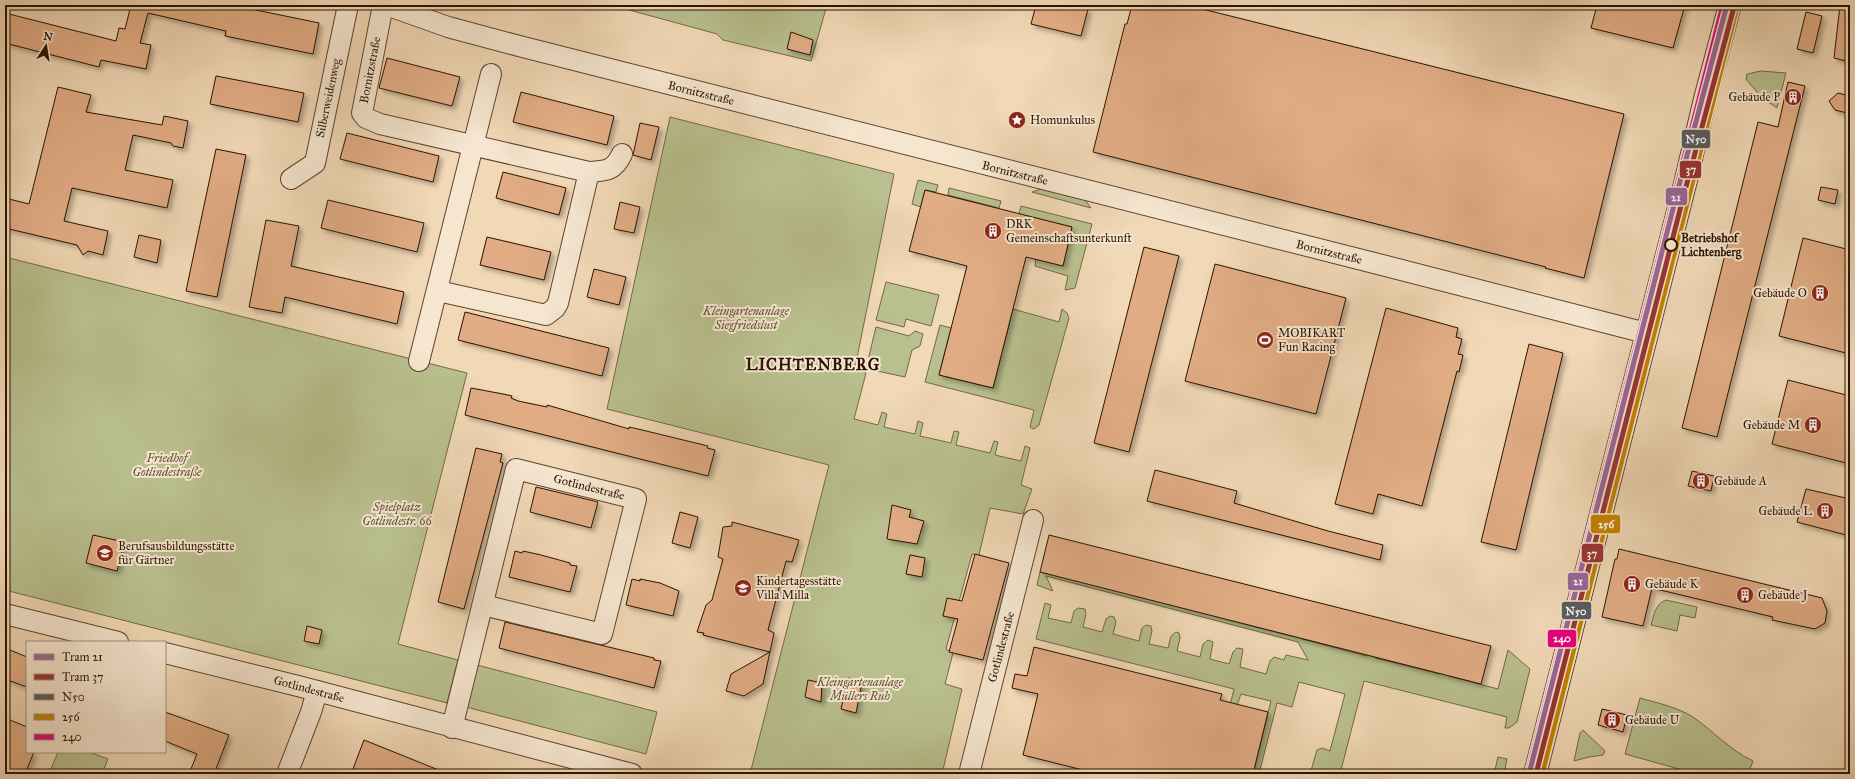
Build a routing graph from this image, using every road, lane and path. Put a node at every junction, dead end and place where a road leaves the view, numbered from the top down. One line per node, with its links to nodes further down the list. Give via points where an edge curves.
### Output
1 (348, 5): 9 (street, Silberweidenweg, via 315,163)
2 (383, 5): 6 (street, Bornitzstraße, via 362,113 373,122)
3 (386, 5): 11 (street, Bornitzstraße, via 436,24 508,43)
4 (1730, 5): 11 (street)
5 (491, 74): 6 (street)
6 (474, 146): 8 (street, Bornitzstraße); 10 (street)
7 (622, 154): 8 (street, Bornitzstraße, via 618,163 610,169)
8 (589, 172): 10 (street, via 555,308 546,315)
9 (291, 179)
10 (438, 290): 12 (street)
11 (1646, 333): 23 (street)
12 (419, 361)
13 (1033, 520): 22 (street, Gotlindestraße)
14 (483, 605): 14 (street, Gotlindestraße, via 602,634 636,499 516,469); 19 (street, Gotlindestraße)
15 (5, 614): 16 (street)
16 (114, 641)
17 (166, 654): 18 (street, Gotlindestraße)
18 (317, 691): 19 (street, Gotlindestraße); 20 (street)
19 (452, 728): 21 (street, Gotlindestraße)
20 (286, 774)
21 (632, 774)
22 (968, 774)
23 (1535, 774)

